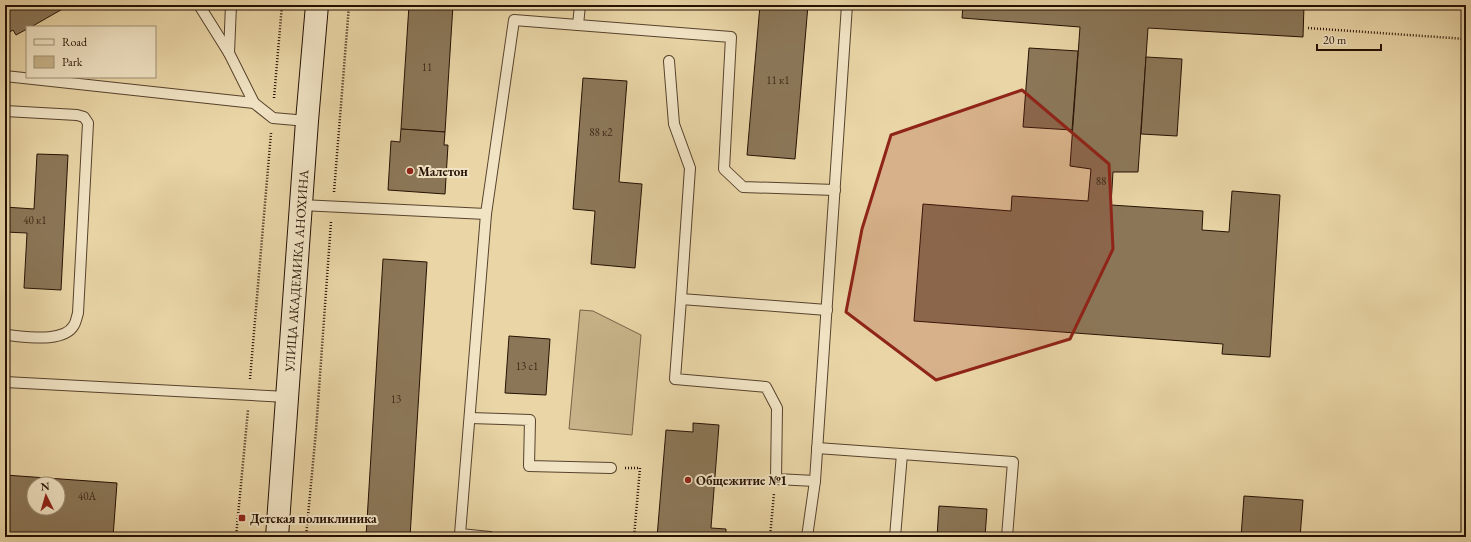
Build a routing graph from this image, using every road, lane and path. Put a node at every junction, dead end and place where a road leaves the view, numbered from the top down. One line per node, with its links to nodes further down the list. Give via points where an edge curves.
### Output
1 (200, 5): 11 (lane)
2 (231, 5): 11 (lane)
3 (282, 5): 16 (path)
4 (317, 5): 17 (street, УЛИЦА АКАДЕМИКА АНОХИНА)
5 (349, 5): 20 (path)
6 (580, 5): 8 (lane)
7 (847, 5): 18 (lane)
8 (578, 25): 18 (lane, via 731,37 724,169 743,186); 21 (lane, via 514,20)
9 (1308, 28): 10 (path)
10 (1466, 39)
11 (229, 53): 14 (lane)
12 (669, 61): 22 (lane, via 674,124 690,168)
13 (5, 76): 14 (lane)
14 (254, 103): 16 (lane)
15 (5, 112): 24 (lane, via 77,115 84,117 88,123 78,313 74,326 64,335 51,337)
16 (273, 118): 17 (lane); 26 (path)
17 (307, 121): 19 (street, УЛИЦА АКАДЕМИКА АНОХИНА)
18 (835, 190): 23 (lane)
19 (301, 205): 20 (lane); 27 (street, УЛИЦА АКАДЕМИКА АНОХИНА)
20 (332, 207): 21 (lane); 36 (path)
21 (486, 214): 28 (lane)
22 (681, 298): 23 (lane); 32 (lane, via 675,379 766,386 777,408)
23 (827, 310): 29 (lane)
24 (5, 335)
25 (5, 382): 26 (lane)
26 (249, 395): 27 (lane); 34 (path)
27 (287, 397): 35 (street, УЛИЦА АКАДЕМИКА АНОХИНА)
28 (470, 418): 31 (lane, via 530,420 529,466); 37 (lane, via 460,534)
29 (817, 448): 30 (lane); 33 (lane)
30 (902, 454): 41 (lane); 42 (lane, via 1013,462)
31 (611, 468): 38 (path, via 640,468)
32 (776, 479): 33 (lane); 39 (path)
33 (815, 481): 40 (lane)
34 (236, 537)
35 (277, 537)
36 (306, 537)
37 (490, 537)
38 (634, 537)
39 (770, 537)
40 (807, 537)
41 (895, 537)
42 (1008, 537)

